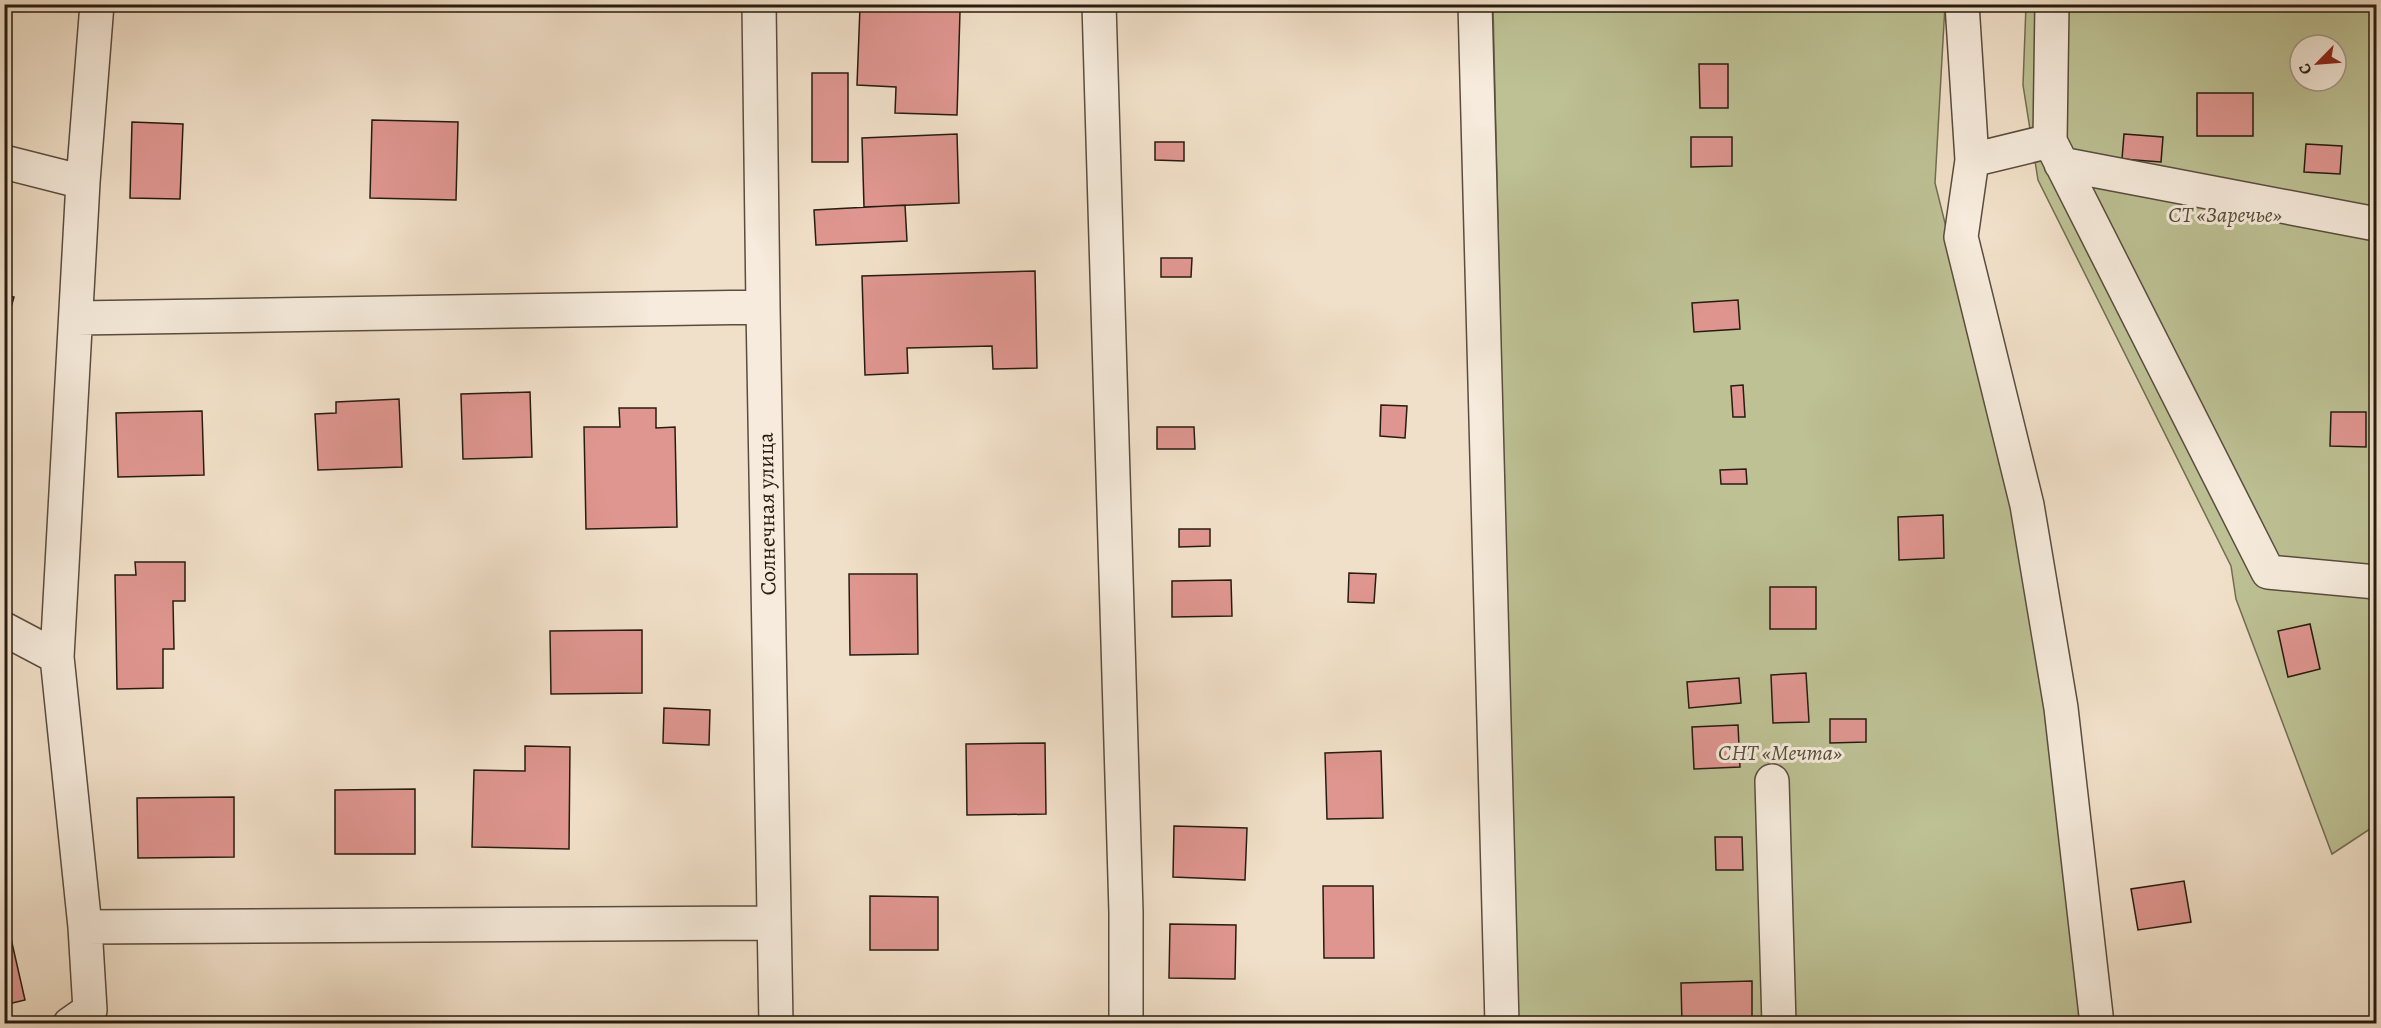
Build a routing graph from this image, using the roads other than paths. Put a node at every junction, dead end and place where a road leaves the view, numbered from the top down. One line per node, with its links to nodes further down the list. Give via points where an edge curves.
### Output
1 (97, 4): 10 (street)
2 (759, 4): 12 (street, Солнечная улица)
3 (1099, 4): 22 (street)
4 (1475, 4): 23 (street)
5 (1962, 4): 8 (street)
6 (2052, 4): 7 (street)
7 (2056, 152): 8 (street); 11 (street); 14 (street, via 2268,572)
8 (1972, 160): 25 (street, via 1961,237 2029,516 2061,708)
9 (4, 162): 10 (street)
10 (83, 182): 13 (street)
11 (2376, 225)
12 (763, 307): 13 (street); 18 (street, Солнечная улица)
13 (77, 318): 16 (street)
14 (2376, 582)
15 (4, 629): 16 (street)
16 (57, 657): 19 (street)
17 (1772, 781): 24 (street)
18 (773, 924): 19 (street); 21 (street, Солнечная улица)
19 (85, 927): 20 (street)
20 (80, 1017)
21 (776, 1023)
22 (1126, 1023)
23 (1502, 1023)
24 (1779, 1023)
25 (2097, 1023)

